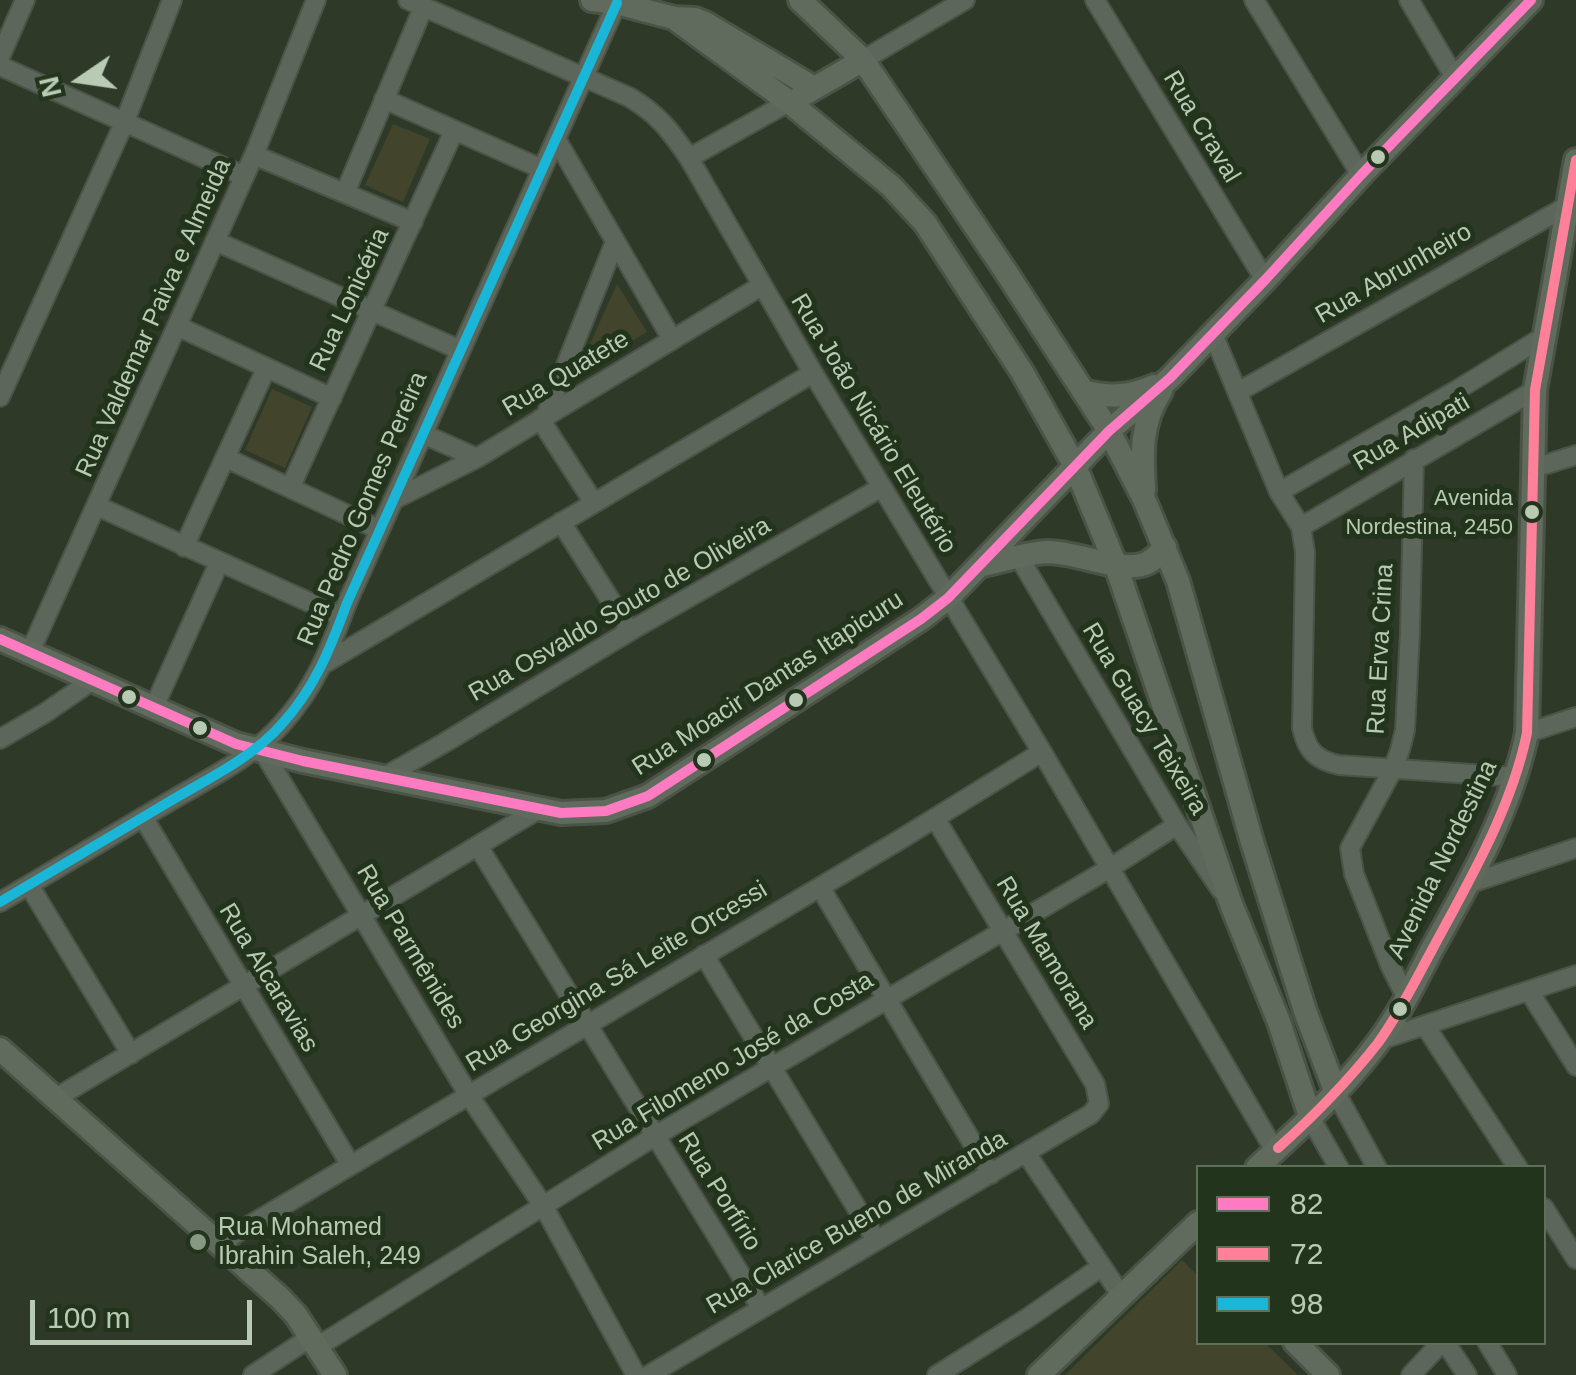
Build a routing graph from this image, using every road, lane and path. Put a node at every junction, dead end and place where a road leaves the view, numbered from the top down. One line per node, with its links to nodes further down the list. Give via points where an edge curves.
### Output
1 (25, 0): 14 (street)
2 (172, 0): 22 (street)
3 (316, 0): 25 (street, Rua Valdemar Paiva e Almeida)
4 (592, 0): 11 (street)
5 (800, 0): 15 (street)
6 (965, 0): 15 (street)
7 (1095, 0): 36 (street, Rua Craval)
8 (1254, 0): 29 (street)
9 (1409, 0): 18 (street)
10 (1530, 0): 18 (street, Rua Moacir Dantas Itapicuru)
11 (617, 3): 13 (street); 17 (street, Rua Pedro Gomes Pereira)
12 (416, 4): 17 (street, Rua João Nicário Eleutério); 20 (street)
13 (674, 18): 19 (street, via 716,28); 21 (street)
14 (0, 57)
15 (864, 60): 19 (street); 48 (street)
16 (0, 66): 22 (street)
17 (583, 77): 24 (street, Rua Pedro Gomes Pereira); 26 (street, Rua João Nicário Eleutério, via 649,109)
18 (1455, 78): 29 (street, Rua Moacir Dantas Itapicuru)
19 (814, 88): 21 (street)
20 (384, 99): 23 (street); 31 (street)
21 (789, 102): 26 (street); 59 (street, via 925,222)
22 (126, 121): 30 (street); 50 (street)
23 (454, 131): 28 (street); 33 (street, Rua Lonicéria)
24 (556, 139): 28 (street, Rua Pedro Gomes Pereira); 35 (street)
25 (254, 154): 30 (street, Rua Valdemar Paiva e Almeida); 31 (street)
26 (689, 158): 37 (street, Rua João Nicário Eleutério)
27 (1576, 160): 32 (street, Avenida Nordestina)
28 (542, 169): 43 (street, Rua Pedro Gomes Pereira)
29 (1361, 175): 36 (street, Rua Moacir Dantas Itapicuru)
30 (244, 176): 34 (street, Rua Valdemar Paiva e Almeida)
31 (344, 194): 33 (street)
32 (1572, 202): 41 (street, Avenida Nordestina); 49 (street, Rua Abrunheiro)
33 (413, 222): 38 (street, Rua Lonicéria)
34 (215, 240): 38 (street); 39 (street, Rua Valdemar Paiva e Almeida)
35 (615, 242): 42 (street); 52 (street)
36 (1265, 280): 40 (street, Rua Moacir Dantas Itapicuru)
37 (762, 286): 42 (street, Rua Quatete); 45 (street, Rua João Nicário Eleutério)
38 (372, 311): 43 (street); 51 (street, Rua Lonicéria)
39 (177, 326): 44 (street); 67 (street, Rua Valdemar Paiva e Almeida)
40 (1213, 334): 46 (street, Rua Moacir Dantas Itapicuru); 49 (street)
41 (1543, 337): 47 (street, Avenida Nordestina); 63 (street)
42 (672, 339): 52 (street, Rua Quatete)
43 (460, 350): 54 (street, Rua Pedro Gomes Pereira)
44 (266, 369): 51 (street); 56 (street)
45 (812, 374): 61 (street, Rua João Nicário Eleutério); 66 (street)
46 (1170, 378): 48 (street, via 1129,395); 53 (street, Rua Moacir Dantas Itapicuru); 64 (street, via 1145,424)
47 (1535, 390): 58 (street, Rua Adipati); 60 (street, Avenida Nordestina)
48 (1083, 391): 53 (street)
49 (1238, 392): 63 (street)
50 (0, 397)
51 (332, 398): 62 (street, Rua Lonicéria)
52 (543, 417): 57 (street, Rua Quatete); 66 (street)
53 (1109, 432): 59 (street, Rua Moacir Dantas Itapicuru); 64 (street)
54 (423, 434): 57 (street); 65 (street, Rua Pedro Gomes Pereira)
55 (1576, 455): 60 (street)
56 (226, 458): 62 (street); 71 (street)
57 (476, 458): 65 (street, Rua Quatete)
58 (1414, 460): 69 (street, Rua Adipati); 90 (street, Rua Erva Crina, via 1404,730)
59 (1075, 466): 75 (street); 76 (street, Rua Moacir Dantas Itapicuru)
60 (1534, 468): 86 (street, Avenida Nordestina)
61 (882, 487): 77 (street, Rua João Nicário Eleutério); 79 (street, Rua Osvaldo Souto de Oliveira)
62 (290, 488): 70 (street)
63 (1278, 492): 69 (street)
64 (1144, 499): 72 (street)
65 (394, 500): 70 (street, Rua Pedro Gomes Pereira)
66 (594, 503): 68 (street)
67 (97, 506): 71 (street); 81 (street, Rua Valdemar Paiva e Almeida)
68 (561, 522): 79 (street); 82 (street)
69 (1301, 527): 90 (street, via 1302,728 1310,751 1328,763)
70 (380, 530): 78 (street, Rua Pedro Gomes Pereira)
71 (184, 547): 74 (street)
72 (1165, 547): 75 (street, via 1144,564); 120 (street, via 1252,842)
73 (1020, 557): 75 (street, via 1060,552); 76 (street); 96 (street, Rua Guacy Teixeira)
74 (219, 562): 78 (street); 84 (street)
75 (1115, 563): 104 (street)
76 (979, 566): 77 (street, Rua Moacir Dantas Itapicuru)
77 (948, 598): 89 (street, Rua João Nicário Eleutério); 93 (street, Rua Moacir Dantas Itapicuru, via 648,796 606,810)
78 (342, 618): 82 (street, Rua Pedro Gomes Pereira)
79 (630, 631): 91 (street, Rua Osvaldo Souto de Oliveira)
80 (0, 639): 81 (street, Rua Moacir Dantas Itapicuru)
81 (30, 652): 83 (street, Rua Moacir Dantas Itapicuru)
82 (325, 663): 88 (street, Rua Pedro Gomes Pereira)
83 (93, 680): 84 (street, Rua Moacir Dantas Itapicuru); 87 (street)
84 (154, 707): 88 (street, Rua Moacir Dantas Itapicuru)
85 (1576, 717): 86 (street)
86 (1527, 733): 92 (street, Avenida Nordestina)
87 (0, 740)
88 (259, 750): 91 (street, Rua Moacir Dantas Itapicuru); 94 (street, Rua Pedro Gomes Pereira); 105 (street, Rua Parmênides)
89 (1042, 752): 95 (street, Rua Georgina Sá Leite Orcessi); 99 (street, Rua João Nicário Eleutério)
90 (1393, 770): 92 (street); 111 (street, Rua Erva Crina, via 1350,859)
91 (384, 776): 93 (street, Rua Moacir Dantas Itapicuru)
92 (1516, 778): 100 (street, Avenida Nordestina)
93 (539, 808): 97 (street)
94 (144, 816): 101 (street, Rua Pedro Gomes Pereira); 109 (street, Rua Alcaravias)
95 (936, 818): 102 (street, Rua Georgina Sá Leite Orcessi); 106 (street, Rua Mamorana)
96 (1176, 824): 99 (street, Rua Filomeno José da Costa); 104 (street, Rua Guacy Teixeira)
97 (478, 846): 105 (street); 113 (street, Rua Porfírio)
98 (1576, 848): 100 (street)
99 (1110, 868): 106 (street, Rua Filomeno José da Costa); 127 (street, Rua João Nicário Eleutério)
100 (1468, 884): 111 (street, Avenida Nordestina)
101 (29, 885): 103 (street, Rua Pedro Gomes Pereira); 117 (street)
102 (820, 887): 107 (street, Rua Georgina Sá Leite Orcessi); 112 (street)
103 (0, 902)
104 (1230, 904): 124 (street)
105 (362, 916): 109 (street); 121 (street, Rua Parmênides)
106 (1004, 930): 112 (street, Rua Filomeno José da Costa); 123 (street, Rua Mamorana, via 1096,1084 1100,1104)
107 (704, 954): 113 (street, Rua Georgina Sá Leite Orcessi); 119 (street)
108 (1576, 975): 110 (street)
109 (244, 987): 117 (street); 128 (street, Rua Alcaravias)
110 (1528, 991): 114 (street); 118 (street)
111 (1406, 997): 115 (street, Avenida Nordestina)
112 (886, 999): 119 (street, Rua Filomeno José da Costa); 132 (street)
113 (587, 1024): 121 (street, Rua Georgina Sá Leite Orcessi); 125 (street, Rua Porfírio)
114 (1426, 1026): 115 (street); 131 (street)
115 (1380, 1040): 120 (street, Avenida Nordestina)
116 (0, 1049): 122 (street)
117 (130, 1054): 122 (street)
118 (1576, 1066)
119 (772, 1068): 125 (street, Rua Filomeno José da Costa); 137 (street)
120 (1336, 1093): 124 (street, Avenida Nordestina); 130 (street)
121 (468, 1094): 128 (street, Rua Georgina Sá Leite Orcessi); 133 (street, Rua Parmênides)
122 (56, 1098): 138 (street)
123 (1090, 1114): 126 (street, Rua Clarice Bueno de Miranda)
124 (1311, 1119): 127 (street, Avenida Nordestina); 129 (street)
125 (655, 1136): 133 (street, Rua Filomeno José da Costa); 143 (street, Rua Porfírio)
126 (1026, 1153): 132 (street, Rua Clarice Bueno de Miranda); 141 (street)
127 (1266, 1159)
128 (350, 1164): 138 (street, Rua Georgina Sá Leite Orcessi)
129 (1337, 1165)
130 (1375, 1165)
131 (1516, 1165)
132 (991, 1174): 137 (street, Rua Clarice Bueno de Miranda)
133 (544, 1206): 144 (street, Rua Filomeno José da Costa); 151 (street, Rua Parmênides)
134 (1546, 1210): 136 (street)
135 (1193, 1237): 142 (street)
136 (1570, 1239): 139 (street); 140 (street)
137 (876, 1240): 143 (street, Rua Clarice Bueno de Miranda)
138 (218, 1244): 144 (street, via 280,1298)
139 (1546, 1247)
140 (1576, 1259)
141 (1101, 1267): 142 (street); 153 (street)
142 (1121, 1294): 154 (street)
143 (761, 1308): 152 (street, Rua Clarice Bueno de Miranda)
144 (314, 1342): 149 (street, Rua Filomeno José da Costa); 150 (street)
145 (1297, 1345): 155 (street)
146 (1440, 1345): 156 (street)
147 (1445, 1345): 157 (street)
148 (1489, 1345): 158 (street)
149 (253, 1375)
150 (335, 1375)
151 (636, 1375)
152 (648, 1375)
153 (937, 1375)
154 (1039, 1375)
155 (1328, 1375)
156 (1411, 1375)
157 (1468, 1375)
158 (1508, 1375)

